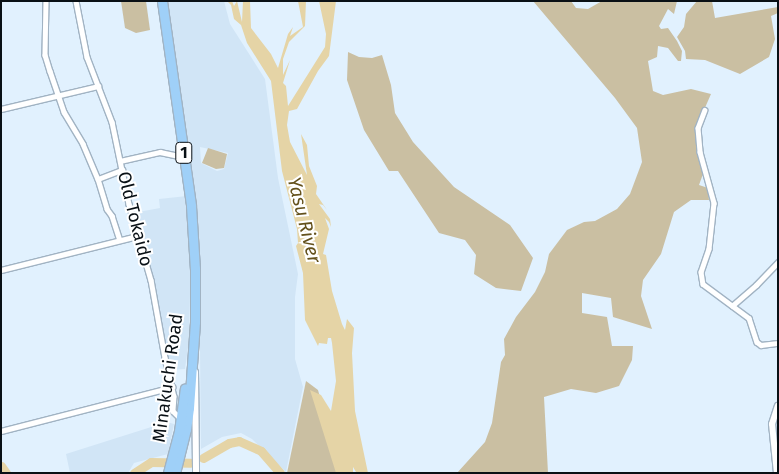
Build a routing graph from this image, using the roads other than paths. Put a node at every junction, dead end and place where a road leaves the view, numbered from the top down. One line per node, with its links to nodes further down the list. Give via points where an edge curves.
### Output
1 (46, 1): 5 (street, via 45,54)
2 (76, 1): 4 (street, Old Tokaido, via 83,42)
3 (162, 1): 8 (highway, 1)
4 (98, 86): 5 (street); 9 (street, Old Tokaido, via 112,122)
5 (58, 94): 6 (street); 11 (street)
6 (1, 109)
7 (705, 110): 17 (street, via 698,128 700,152 714,203 709,249 701,277 708,289)
8 (184, 157): 9 (street, via 160,152); 16 (highway, 1, via 193,232)
9 (120, 161): 10 (street, Old Tokaido)
10 (122, 170): 11 (street); 12 (street, Old Tokaido)
11 (98, 178): 13 (street)
12 (137, 236): 13 (street); 20 (street, Old Tokaido, via 151,280)
13 (120, 240): 15 (street)
14 (778, 262): 17 (street)
15 (1, 270)
16 (195, 306): 19 (highway, Minakuchi Road / 1); 22 (highway, Minakuchi Road / 1)
17 (732, 306): 18 (street, via 752,322 760,345)
18 (778, 343)
19 (194, 353): 22 (highway, Minakuchi Road / 1); 24 (main road)
20 (172, 387): 22 (street, Old Tokaido); 25 (street)
21 (778, 406): 23 (main road)
22 (185, 408): 24 (main road); 24 (street); 26 (highway, Minakuchi Road / 1)
23 (775, 424): 28 (main road)
24 (196, 426): 27 (main road)
25 (1, 431)
26 (172, 470)
27 (196, 473)
28 (777, 473)

